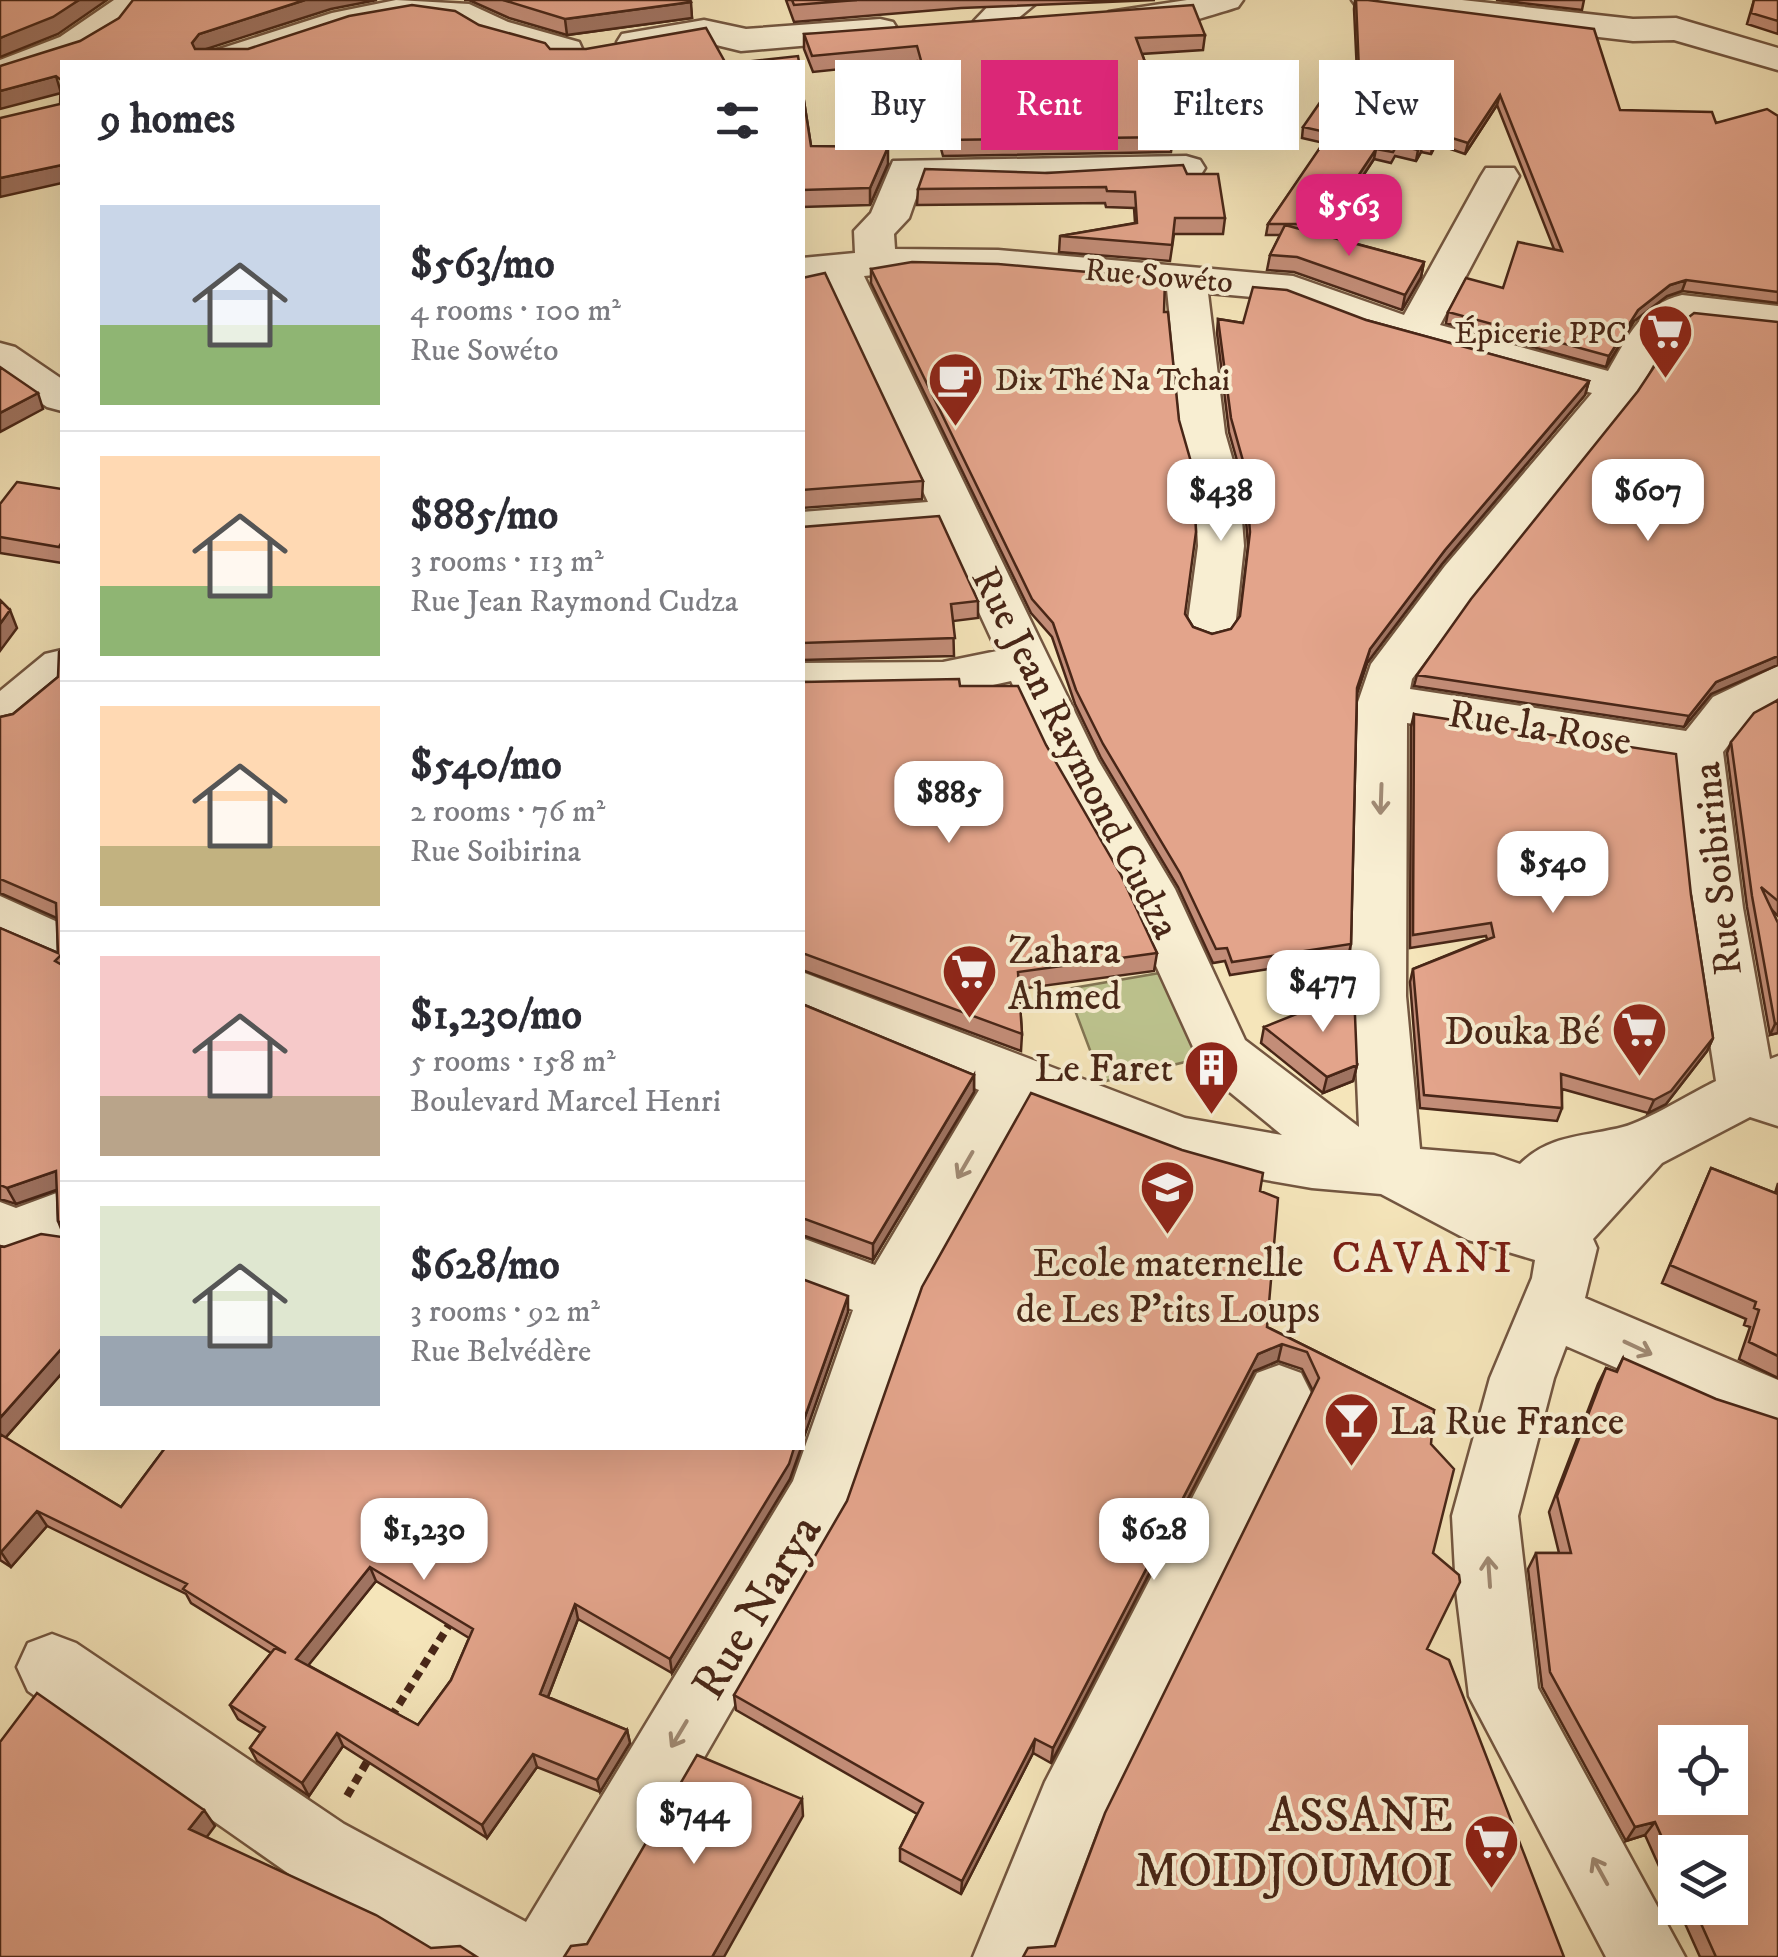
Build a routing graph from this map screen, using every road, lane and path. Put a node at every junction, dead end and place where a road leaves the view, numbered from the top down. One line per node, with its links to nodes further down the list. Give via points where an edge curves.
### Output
1 (134, 0): 12 (street, via 86,37)
2 (1226, 0): 6 (street, via 1168,16)
3 (1369, 0): 10 (street, via 1633,30 1676,29)
4 (401, 3): 9 (street, via 469,15); 11 (street)
5 (1034, 10): 7 (street)
6 (1082, 20)
7 (956, 24)
8 (920, 26): 9 (street, via 741,40 726,30 692,32)
9 (576, 57)
10 (1778, 58)
11 (224, 60)
12 (0, 71)
13 (1186, 168): 15 (street, via 908,168 888,218)
14 (1500, 176): 18 (street)
15 (825, 267): 16 (street, Rue Sowéto, via 998,262); 23 (street, Rue Jean Raymond Cudza)
16 (1186, 276): 18 (street, Rue Sowéto, via 1293,288); 25 (street, via 1203,434 1217,482 1221,546)
17 (1778, 318): 21 (street, via 1682,306 1651,332)
18 (1416, 331): 21 (street, Rue Sowéto)
19 (60, 348): 20 (street)
20 (10, 363): 22 (street)
21 (1620, 387): 30 (street, via 1462,576 1388,676)
22 (60, 397)
23 (959, 514): 24 (street); 26 (street, Rue Jean Raymond Cudza)
24 (805, 527)
25 (1211, 628)
26 (1026, 660): 28 (street, via 944,679); 38 (street, Rue Jean Raymond Cudza, via 1100,812 1148,889 1224,1056 1324,1136)
27 (60, 668): 31 (street)
28 (805, 680)
29 (1778, 682): 32 (street, Rue Soibirina, via 1730,709)
30 (1383, 702): 32 (street, Rue la Rose); 38 (street, one-way to 38, via 1376,940 1384,1112)
31 (0, 716)
32 (1698, 750): 37 (street, Rue Soibirina, via 1716,908)
33 (0, 916): 34 (street)
34 (60, 947)
35 (805, 994): 36 (street)
36 (1014, 1080): 38 (street, via 1180,1142); 43 (street, Rue Narya, one-way to 43)
37 (1768, 1091): 39 (street, via 1634,1150 1588,1208)
38 (1394, 1171): 39 (street, Rue Jean Raymond Cudza, via 1489,1222)
39 (1535, 1215): 44 (street, via 1515,1250)
40 (60, 1217): 41 (street, via 12,1234)
41 (0, 1227)
42 (805, 1265): 43 (street)
43 (889, 1297): 53 (street, Rue Narya, one-way to 53, via 821,1494)
44 (1547, 1313): 46 (street, one-way to 46); 55 (street, one-way to 44, via 1504,1696 1485,1516 1499,1452)
45 (1279, 1394): 54 (street, via 1070,1807)
46 (1778, 1410)
47 (453, 1618): 49 (path)
48 (52, 1668): 51 (street)
49 (383, 1732)
50 (374, 1749): 51 (path)
51 (318, 1850): 52 (street)
52 (514, 1957)
53 (547, 1957)
54 (1011, 1957)
55 (1646, 1957)

